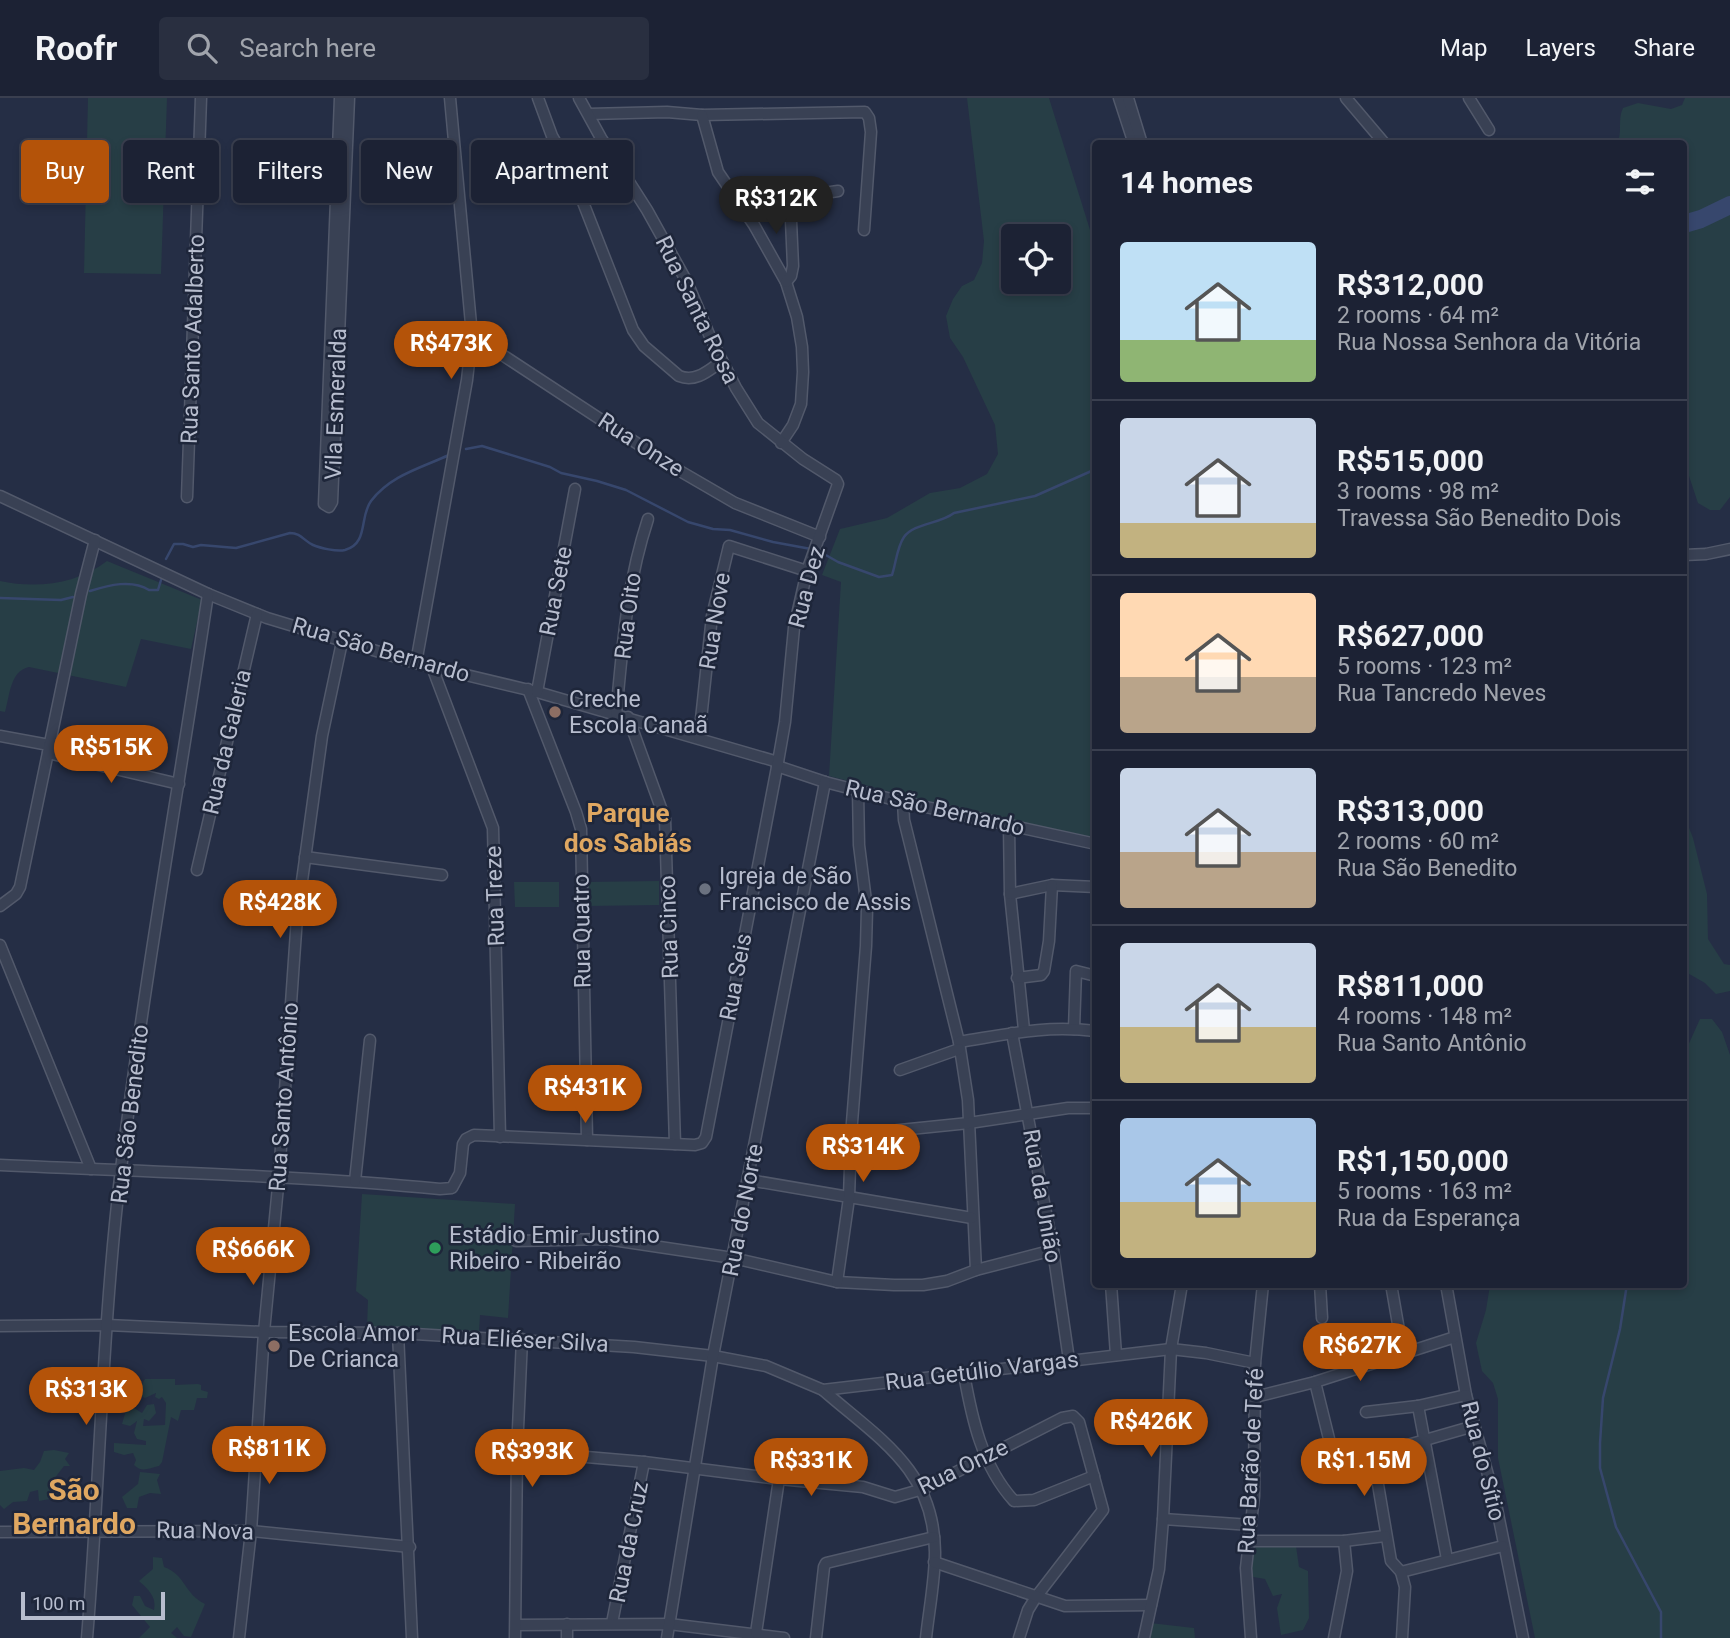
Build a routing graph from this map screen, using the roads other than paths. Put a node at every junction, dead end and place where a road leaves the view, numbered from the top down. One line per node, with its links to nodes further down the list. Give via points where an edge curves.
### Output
1 (201, 98): 32 (street, Rua Santo Adalberto)
2 (340, 98): 16 (street, Vila Esmeralda)
3 (349, 98): 17 (street, Vila Esmeralda)
4 (450, 98): 27 (street)
5 (538, 98): 28 (street, via 639,338 685,379 698,377)
6 (579, 98): 13 (street, Rua Santa Rosa)
7 (666, 98): 12 (street)
8 (1119, 98): 18 (street)
9 (1128, 98): 19 (street)
10 (1346, 98): 20 (street)
11 (1469, 98): 15 (street)
12 (667, 111): 13 (street); 14 (street)
13 (589, 114): 28 (street, Rua Santa Rosa, via 687,282)
14 (702, 115): 23 (street, via 718,172); 25 (street, via 865,112 871,132)
15 (1489, 130)
16 (341, 140)
17 (345, 140)
18 (1133, 140)
19 (1141, 140)
20 (1382, 140)
21 (342, 169): 21 (street, Vila Esmeralda, via 324,504 329,507 332,502)
22 (838, 191): 24 (street)
23 (735, 198): 24 (street); 26 (street)
24 (790, 198): 26 (street, via 793,266)
25 (864, 230)
26 (786, 282): 29 (street, via 797,317 803,372 801,404)
27 (472, 335): 35 (street, Rua Onze, via 662,460 735,503); 42 (street)
28 (722, 361): 29 (street, Rua Santa Rosa, via 758,423)
29 (781, 443): 35 (street, Rua Dez, via 836,480 838,489)
30 (575, 489): 44 (street, Rua Sete)
31 (0, 496): 34 (street, Rua São Bernardo)
32 (187, 497)
33 (648, 519): 45 (street, Rua Oito, via 626,605)
34 (95, 540): 39 (street, Rua São Bernardo); 49 (street)
35 (818, 541): 38 (street, Rua Dez)
36 (1730, 549): 37 (street)
37 (1687, 555)
38 (807, 571): 48 (street, Rua Nove, via 729,545 712,615); 50 (street, Rua Dez, via 794,628)
39 (208, 594): 40 (street, Rua São Bernardo); 52 (street, Rua São Benedito)
40 (257, 614): 41 (street, Rua São Bernardo); 58 (street, Rua da Galeria)
41 (342, 642): 42 (street, Rua São Bernardo); 57 (street, Rua Santo Antônio, via 322,736)
42 (416, 663): 43 (street, Rua São Bernardo)
43 (432, 667): 44 (street, Rua São Bernardo); 78 (street, Rua Treze, via 493,828)
44 (532, 691): 45 (street, Rua São Bernardo); 79 (street, Rua Quatro, via 581,830)
45 (616, 714): 46 (street, Rua São Bernardo)
46 (628, 717): 48 (street, Rua São Bernardo); 80 (street, Rua Cinco, via 665,819)
47 (0, 736): 49 (street)
48 (699, 738): 50 (street, Rua São Bernardo)
49 (49, 749): 52 (street); 63 (street, via 20,887)
50 (777, 764): 51 (street, Rua São Bernardo); 80 (street, Rua Seis, via 706,1138 695,1145)
51 (825, 782): 53 (street, Rua São Bernardo); 86 (street, Rua do Norte)
52 (179, 784): 83 (street, Rua São Benedito)
53 (858, 791): 54 (street, Rua São Bernardo); 77 (street, via 867,909)
54 (903, 802): 55 (street, Rua São Bernardo); 72 (street)
55 (1009, 826): 56 (street, Rua São Bernardo); 62 (street)
56 (1092, 843)
57 (305, 857): 59 (street); 84 (street, Rua Santo Antônio)
58 (197, 870)
59 (442, 874)
60 (1052, 885): 61 (street); 62 (street); 66 (street, via 1044,971)
61 (1092, 886)
62 (1010, 894): 66 (street)
63 (0, 906)
64 (0, 945): 82 (street)
65 (1092, 975): 67 (street, via 1076,971)
66 (1017, 978): 68 (street)
67 (1074, 1029): 68 (street); 69 (street)
68 (1024, 1030): 70 (street)
69 (1092, 1031)
70 (1012, 1033): 72 (street); 75 (street, Rua da União)
71 (370, 1040): 85 (street)
72 (959, 1045): 73 (street); 76 (street)
73 (900, 1070)
74 (1092, 1108): 75 (street)
75 (1028, 1113): 76 (street); 90 (street, Rua da União)
76 (969, 1123): 77 (street); 88 (street)
77 (851, 1135): 87 (street)
78 (500, 1137): 79 (street); 85 (street, via 466,1139 460,1173 452,1188)
79 (587, 1140): 80 (street)
80 (675, 1144)
81 (0, 1165): 82 (street)
82 (91, 1169): 83 (street)
83 (121, 1171): 84 (street); 101 (street, Rua São Benedito)
84 (279, 1176): 85 (street); 103 (street, Rua Santo Antônio)
85 (355, 1181)
86 (749, 1181): 87 (street); 91 (street, Rua do Norte)
87 (849, 1198): 88 (street); 93 (street)
88 (972, 1218): 92 (street)
89 (516, 1241): 91 (street, via 606,1239)
90 (1053, 1250): 92 (street); 111 (street, Rua da União)
91 (733, 1258): 93 (street); 110 (street, Rua do Norte)
92 (976, 1270): 93 (street, via 923,1285)
93 (837, 1282)
94 (1111, 1288): 109 (street)
95 (1181, 1288): 107 (street)
96 (1263, 1288): 112 (street, Rua Barão de Tefé)
97 (1320, 1288): 100 (street)
98 (1392, 1288): 108 (street)
99 (1447, 1288): 105 (street, Rua do Sítio)
100 (1322, 1318)
101 (107, 1325): 102 (street, Rua Eliéser Silva); 103 (street, Rua Eliéser Silva); 132 (street, Rua São Benedito)
102 (0, 1326)
103 (264, 1332): 104 (street, Rua Eliéser Silva); 133 (street, Rua Santo Antônio)
104 (398, 1333): 106 (street, Rua Eliéser Silva); 140 (street)
105 (1455, 1337): 108 (street); 116 (street, Rua do Sítio)
106 (522, 1339): 110 (street, Rua Eliéser Silva); 122 (street)
107 (1171, 1349): 109 (street, Rua Getúlio Vargas); 112 (street, Rua Getúlio Vargas); 130 (street)
108 (1403, 1353): 114 (street)
109 (1116, 1355): 111 (street, Rua Getúlio Vargas)
110 (713, 1356): 115 (street, Rua Getúlio Vargas, via 766,1367); 126 (street, Rua do Norte)
111 (1069, 1360): 113 (street, Rua Getúlio Vargas)
112 (1255, 1363): 117 (street, Rua Barão de Tefé)
113 (964, 1374): 115 (street, Rua Getúlio Vargas); 124 (street)
114 (1315, 1382): 117 (street); 123 (street, via 1337,1462)
115 (822, 1390): 129 (street, via 901,1459)
116 (1466, 1395): 118 (street); 120 (street, Rua do Sítio)
117 (1255, 1397): 131 (street, Rua Barão de Tefé)
118 (1418, 1406): 119 (street); 121 (street)
119 (1366, 1412)
120 (1474, 1426): 121 (street); 139 (street, Rua do Sítio)
121 (1425, 1441): 123 (street); 141 (street)
122 (517, 1451): 125 (street, Rua Onze); 149 (street)
123 (1373, 1455): 135 (street)
124 (985, 1456): 127 (street, via 1014,1501 1026,1502); 127 (street, Rua Onze, via 1073,1416 1079,1422); 129 (street, Rua Onze)
125 (644, 1462): 126 (street, Rua Onze); 146 (street, Rua da Cruz)
126 (695, 1468): 128 (street, Rua Onze); 147 (street, Rua do Norte)
127 (1094, 1476): 144 (street, via 1103,1510)
128 (779, 1479): 129 (street, Rua Onze, via 872,1488 895,1497); 150 (street)
129 (923, 1489): 136 (street)
130 (1164, 1519): 131 (street); 145 (street)
131 (1251, 1525): 137 (street, Rua Barão de Tefé)
132 (96, 1530): 133 (street, Rua Nova); 134 (street, Rua Nova); 151 (street, Rua São Benedito)
133 (251, 1531): 140 (street, Rua Nova); 152 (street, Rua Santo Antônio)
134 (0, 1532)
135 (1385, 1536): 138 (street); 143 (street, via 1391,1561)
136 (934, 1537): 142 (street); 158 (street, via 826,1563)
137 (1249, 1541): 138 (street); 162 (street, Rua Barão de Tefé)
138 (1344, 1542): 163 (street, via 1347,1571)
139 (1503, 1546): 141 (street); 165 (street, Rua do Sítio)
140 (410, 1547): 153 (street)
141 (1447, 1559): 143 (street)
142 (934, 1562): 144 (street); 159 (street)
143 (1401, 1572): 164 (street, via 1405,1587)
144 (1036, 1597): 145 (street, via 1065,1606); 160 (street)
145 (1151, 1605): 161 (street)
146 (612, 1622): 147 (street); 148 (street)
147 (669, 1623): 150 (street); 156 (street, Rua do Norte)
148 (567, 1624): 149 (street); 155 (street)
149 (516, 1625): 154 (street)
150 (756, 1633): 157 (street)
151 (87, 1638)
152 (239, 1638)
153 (412, 1638)
154 (516, 1638)
155 (567, 1638)
156 (667, 1638)
157 (784, 1638)
158 (816, 1638)
159 (926, 1638)
160 (1019, 1638)
161 (1144, 1638)
162 (1251, 1638)
163 (1334, 1638)
164 (1402, 1638)
165 (1523, 1638)

